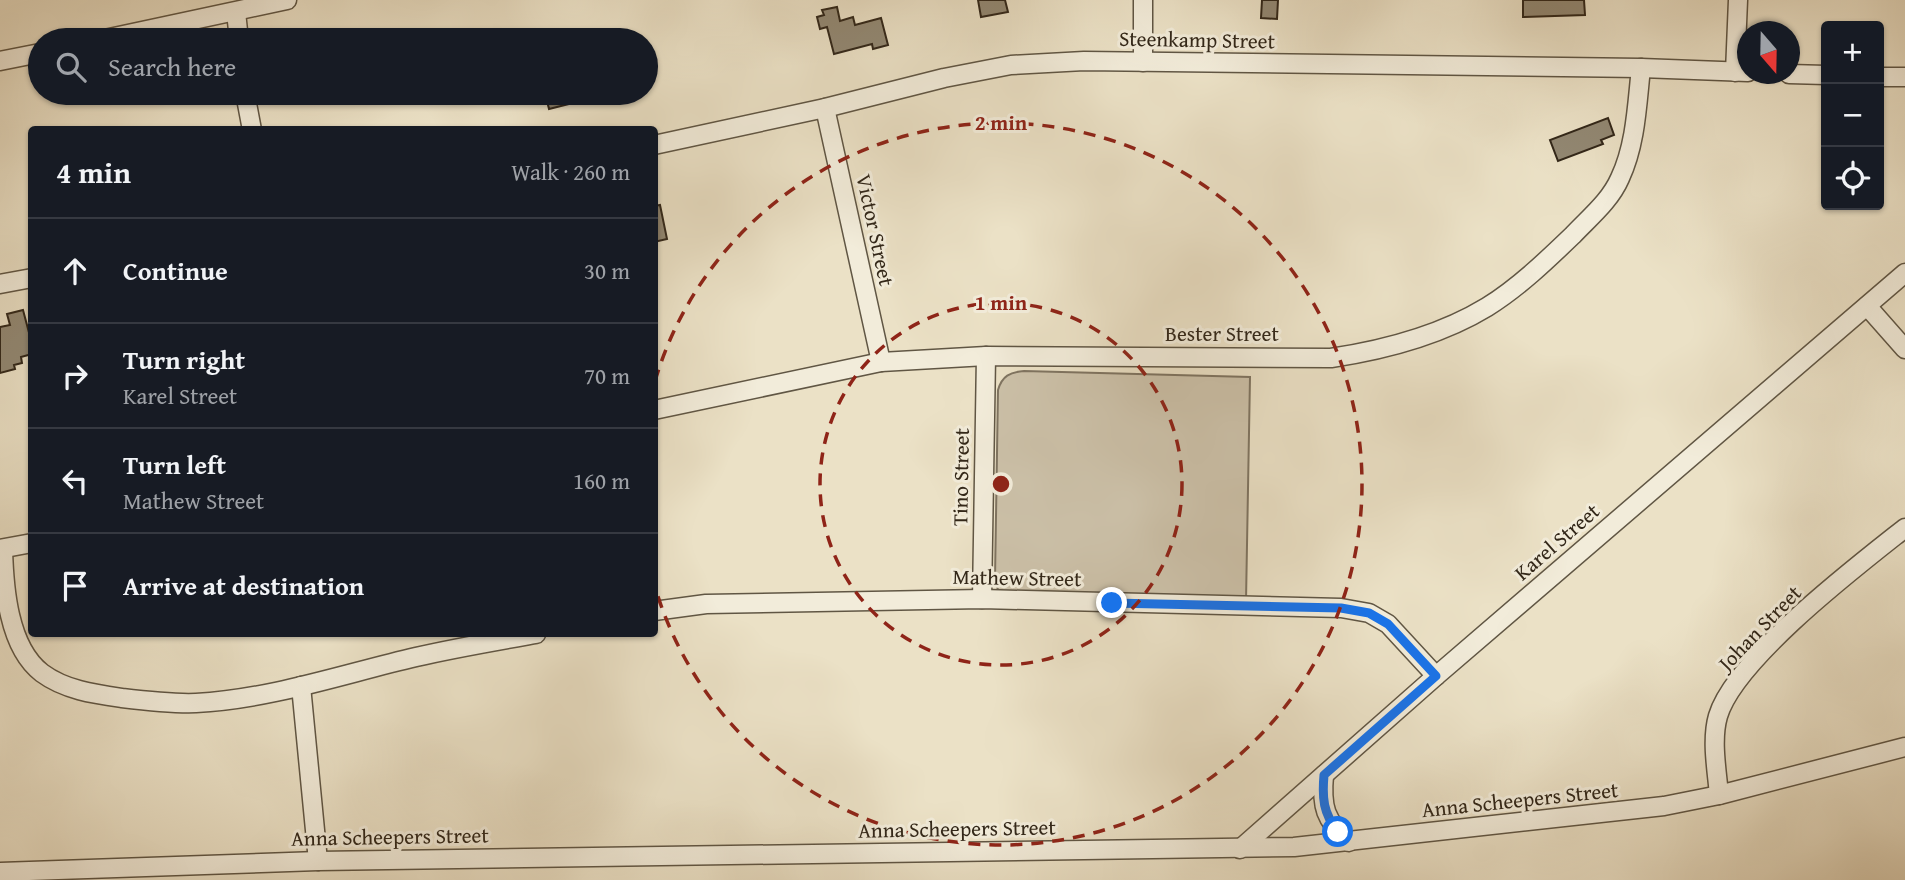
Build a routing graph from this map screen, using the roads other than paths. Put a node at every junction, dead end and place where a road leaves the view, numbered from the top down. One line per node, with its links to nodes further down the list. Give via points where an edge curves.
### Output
1 (287, 0): 4 (street)
2 (1143, 0): 10 (street)
3 (1738, 0): 5 (street)
4 (236, 12): 6 (street); 7 (street)
5 (1739, 21)
6 (158, 28)
7 (238, 28)
8 (28, 55): 9 (street)
9 (0, 61)
10 (1143, 62): 11 (street, Steenkamp Street); 18 (street, Steenkamp Street, via 1012,65)
11 (1641, 68): 12 (street, Steenkamp Street); 26 (street, Bester Street, via 1628,155 1605,203 1513,289 1465,318 1414,339 1331,358)
12 (1737, 72)
13 (1800, 74): 14 (street)
14 (1821, 75)
15 (1884, 76): 16 (street)
16 (1905, 77)
17 (247, 105): 19 (street)
18 (825, 108): 20 (street, Steenkamp Street); 27 (street, Victor Street)
19 (251, 126)
20 (658, 144)
21 (1905, 273): 24 (street, Karel Street)
22 (28, 279): 23 (street)
23 (0, 284)
24 (1867, 306): 25 (street); 35 (street, Karel Street)
25 (1905, 349)
26 (986, 356): 27 (street, Bester Street); 32 (street, Tino Street)
27 (881, 362): 28 (street, Bester Street)
28 (658, 409)
29 (1905, 528): 39 (street, Johan Street, via 1837,582 1763,652 1724,701 1717,718)
30 (28, 544): 31 (street)
31 (1, 549): 36 (street, via 12,622 24,652 58,683 108,696 195,703)
32 (982, 599): 33 (street, Mathew Street, via 706,604); 35 (street, Mathew Street, via 1357,610 1388,624)
33 (658, 610)
34 (520, 637): 36 (street)
35 (1436, 676): 38 (street, Karel Street)
36 (301, 686): 42 (street)
37 (1905, 747): 39 (street, Anna Scheepers Street)
38 (1324, 775): 40 (street, via 1326,815); 41 (street, Karel Street)
39 (1719, 795): 40 (street, Anna Scheepers Street, via 1664,806)
40 (1349, 842): 41 (street, Anna Scheepers Street)
41 (1240, 849): 42 (street, Anna Scheepers Street)
42 (318, 861): 43 (street, Anna Scheepers Street)
43 (0, 872)

